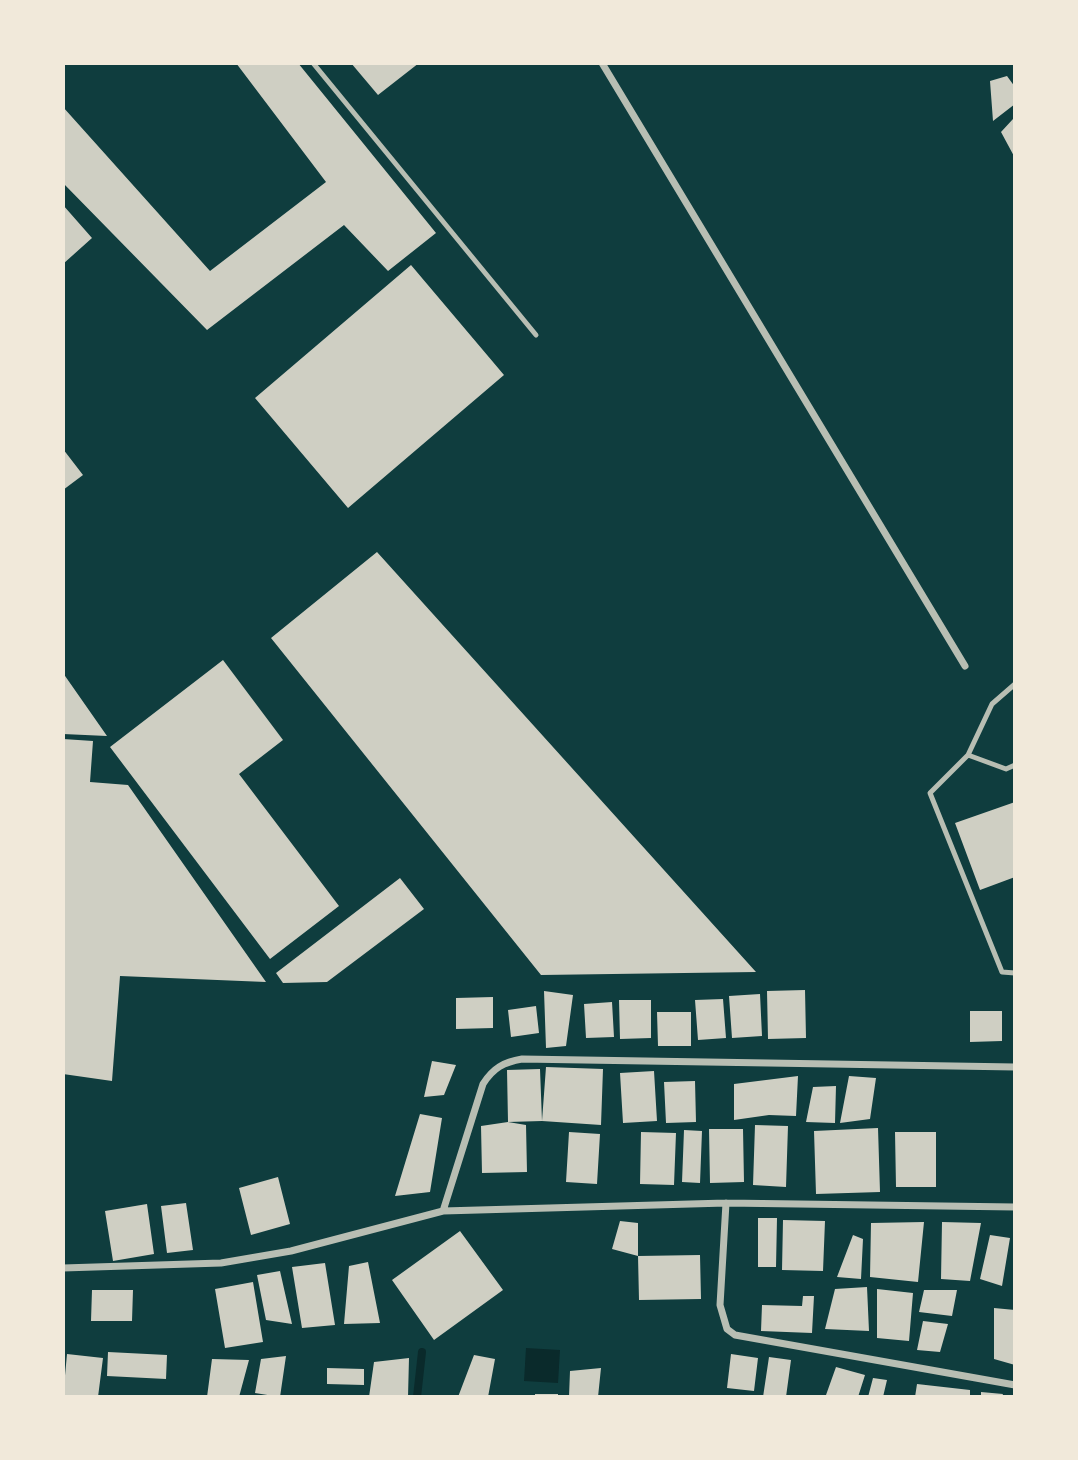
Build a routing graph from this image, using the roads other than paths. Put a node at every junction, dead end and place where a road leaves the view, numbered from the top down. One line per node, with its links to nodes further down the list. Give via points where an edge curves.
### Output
1 (313, 63): 3 (lane)
2 (602, 63): 4 (street)
3 (536, 335)
4 (965, 666)
5 (1015, 684): 6 (lane, via 992,704)
6 (968, 755): 7 (lane, via 1006,769); 8 (lane, via 930,793 1002,972)
7 (1015, 765)
8 (1015, 973)
9 (1015, 1067): 12 (street, via 508,1062 483,1084)
10 (726, 1203): 11 (street); 12 (street); 14 (street, via 720,1305 727,1329 735,1335)
11 (1015, 1207)
12 (443, 1211): 13 (street, via 291,1251 221,1263)
13 (63, 1268)
14 (1015, 1385)

